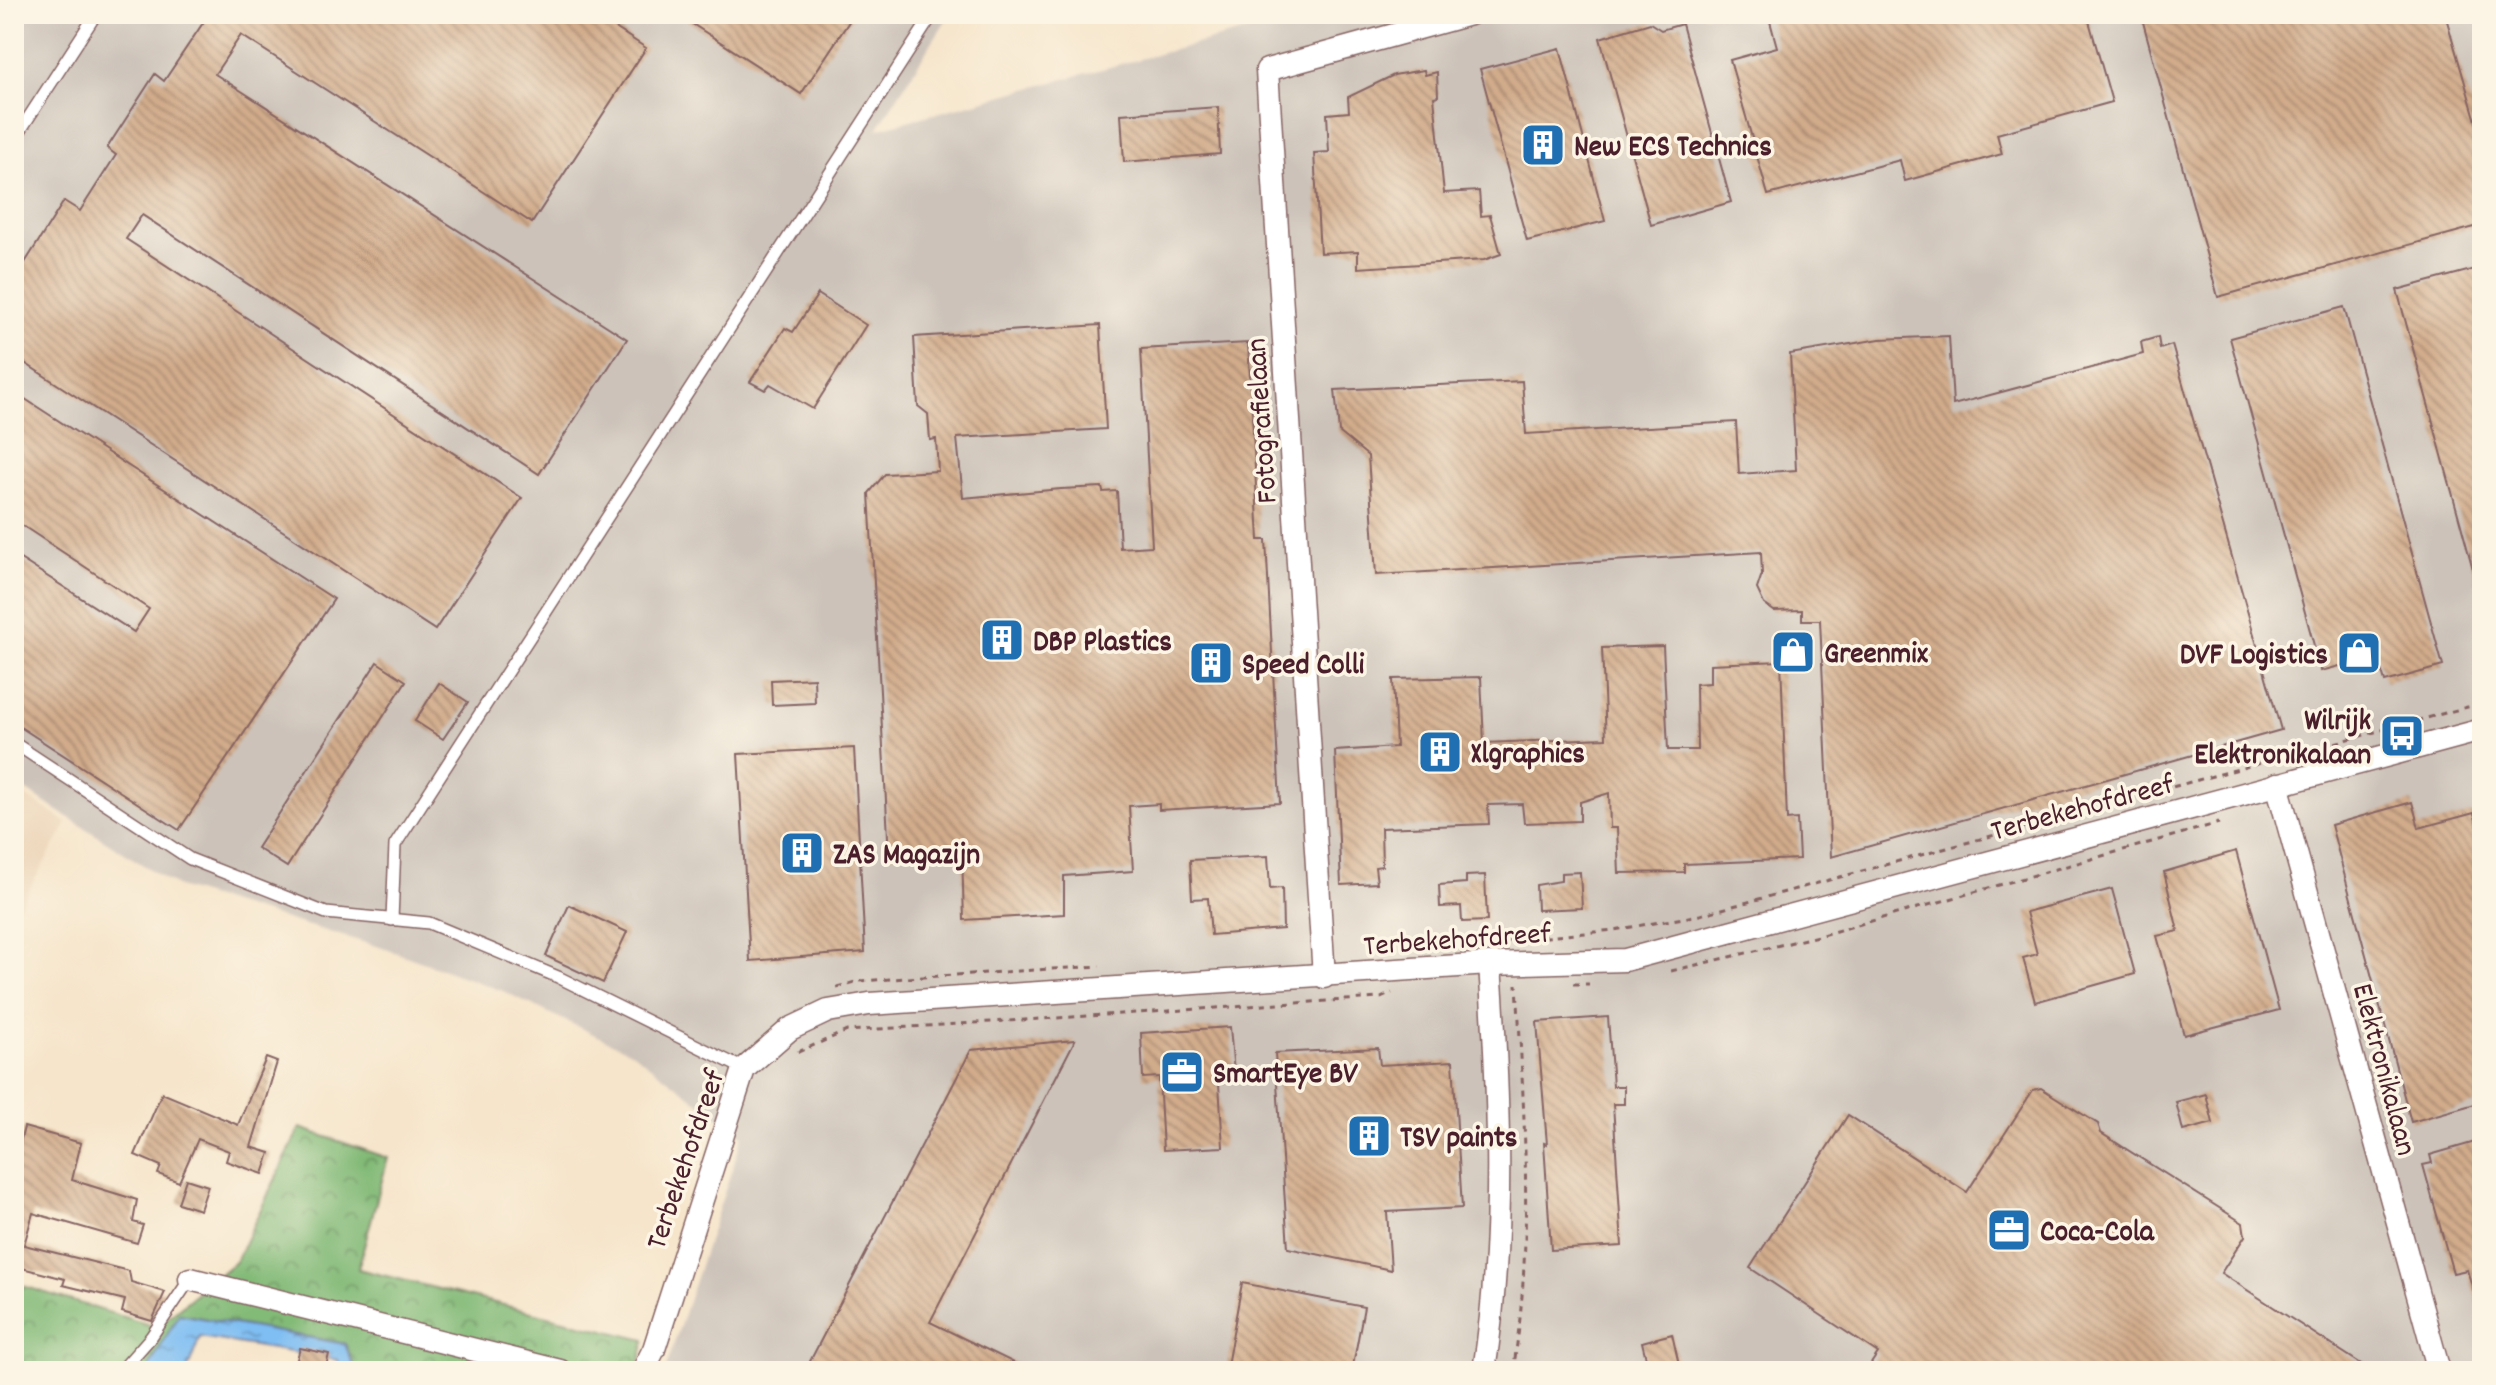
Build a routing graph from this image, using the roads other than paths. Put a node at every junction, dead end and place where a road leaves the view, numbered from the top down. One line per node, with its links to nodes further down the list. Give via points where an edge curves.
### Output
1 (96, 14): 4 (lane)
2 (933, 14): 8 (lane, via 395,845)
3 (1470, 14): 10 (street, Fotografielaan, via 1267,70)
4 (14, 140)
5 (2482, 730): 7 (street, Terbekehofdreef)
6 (14, 743): 8 (lane, via 190,859 326,913)
7 (2277, 784): 9 (street, Terbekehofdreef, via 1625,960); 17 (street, Elektronikalaan)
8 (392, 920): 11 (lane, via 429,923 558,977)
9 (1493, 953): 10 (street, Terbekehofdreef); 16 (street, via 1501,1127 1494,1303)
10 (1324, 977): 11 (street, Terbekehofdreef, via 869,1004 828,1011 790,1029)
11 (744, 1069): 15 (street, Terbekehofdreef)
12 (190, 1279): 13 (lane); 14 (street)
13 (121, 1371)
14 (560, 1371)
15 (643, 1371)
16 (1484, 1371)
17 (2439, 1371)

